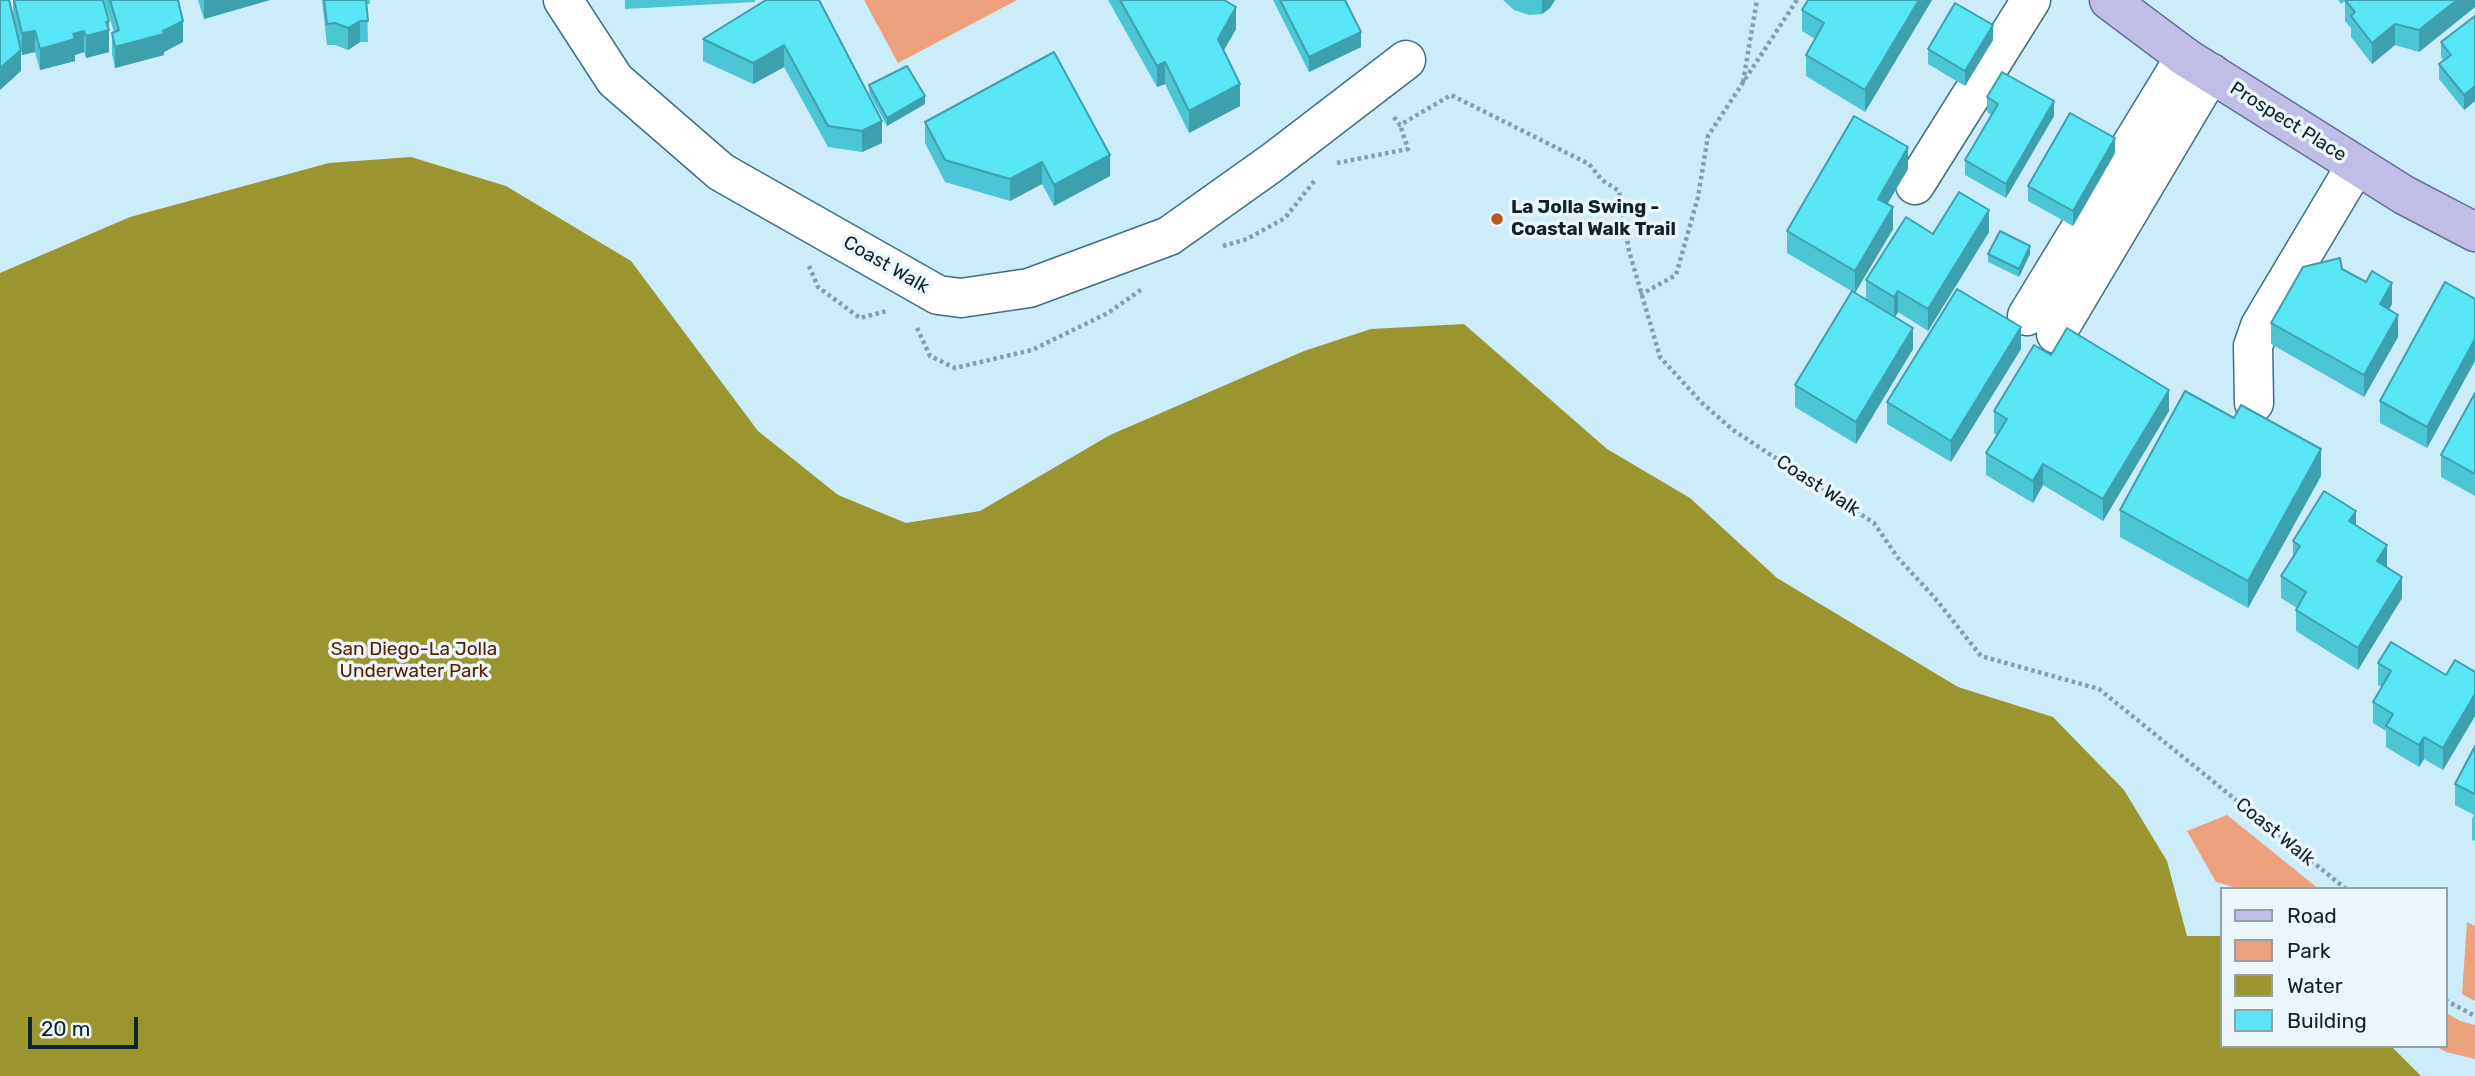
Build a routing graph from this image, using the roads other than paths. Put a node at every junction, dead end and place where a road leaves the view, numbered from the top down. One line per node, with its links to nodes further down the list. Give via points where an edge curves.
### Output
1 (563, 0): 4 (street, Coast Walk, via 615,80 721,172 938,295 961,298 1029,288 1169,236)
2 (2031, 0): 7 (street)
3 (2109, 0): 5 (main road, Prospect Place)
4 (1406, 60)
5 (2198, 65): 6 (main road, Prospect Place); 9 (street)
6 (2356, 165): 8 (main road, Prospect Place); 10 (street, via 2260,326 2253,346)
7 (1915, 185)
8 (2475, 232)
9 (2041, 325)
10 (2253, 403)

